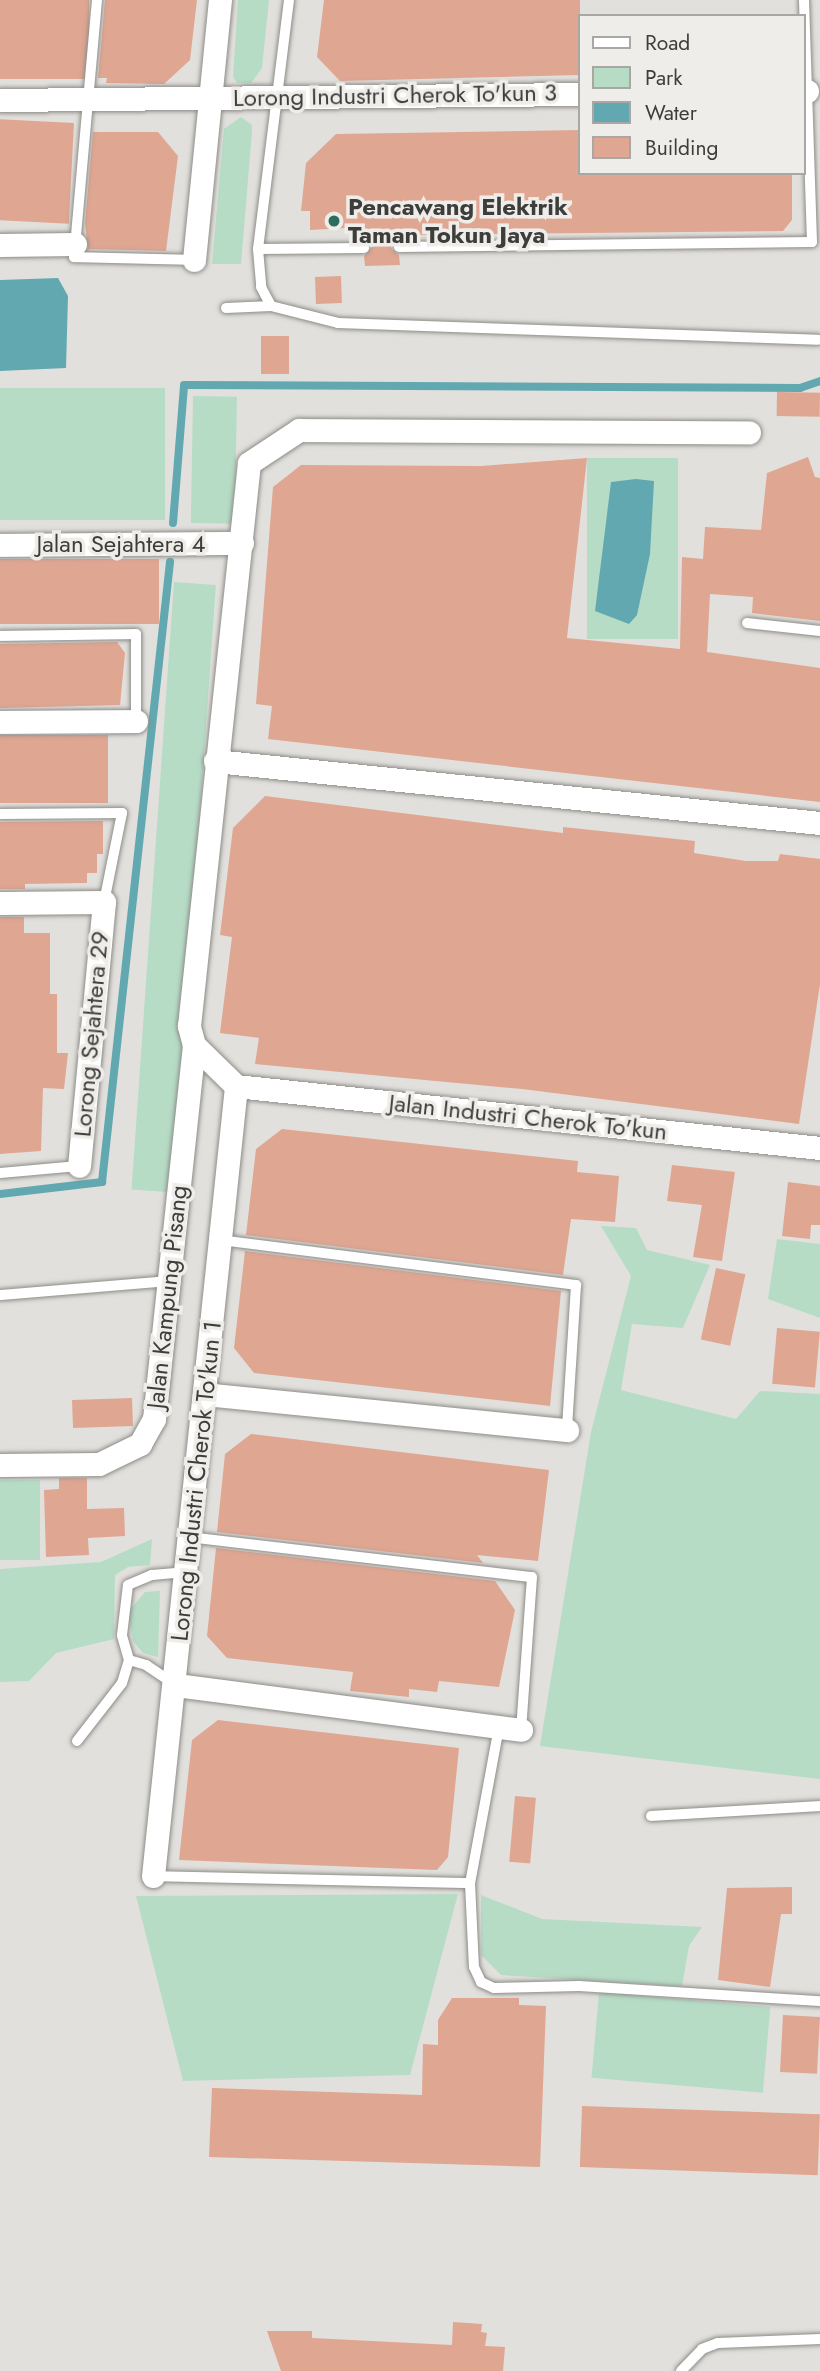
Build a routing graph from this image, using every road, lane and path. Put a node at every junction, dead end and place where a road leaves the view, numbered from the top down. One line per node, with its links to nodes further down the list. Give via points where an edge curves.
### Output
1 (97, 0): 8 (lane)
2 (220, 0): 6 (street)
3 (289, 0): 7 (lane)
4 (806, 91): 12 (lane, via 812,242)
5 (578, 93): 7 (street, Lorong Industri Cherok To'kun 3)
6 (211, 97): 7 (street, Lorong Industri Cherok To'kun 3); 8 (street, Lorong Industri Cherok To'kun 3); 15 (street)
7 (277, 97): 14 (lane)
8 (88, 99): 9 (street, Lorong Industri Cherok To'kun 3); 10 (lane)
9 (0, 100)
10 (75, 244): 11 (street); 15 (lane, via 74,257)
11 (0, 245)
12 (399, 247)
13 (364, 248): 14 (lane)
14 (258, 249): 16 (lane, via 261,288)
15 (194, 260)
16 (271, 306): 17 (lane); 18 (lane, via 338,323)
17 (226, 308)
18 (818, 340)
19 (749, 432): 20 (street, Jalan Kampung Pisang, via 299,430 249,463)
20 (242, 543): 21 (street, Jalan Sejahtera 4); 27 (street, Jalan Kampung Pisang)
21 (0, 545)
22 (747, 624): 23 (lane)
23 (820, 631)
24 (0, 636): 25 (lane, via 136,634)
25 (136, 721): 26 (street)
26 (0, 722)
27 (215, 761): 29 (street); 32 (street, Jalan Kampung Pisang, via 189,1026)
28 (0, 814): 30 (lane, via 122,813)
29 (820, 823)
30 (104, 902): 31 (street); 35 (street, Lorong Sejahtera 29)
31 (0, 903)
32 (194, 1045): 33 (street); 38 (street, Jalan Kampung Pisang)
33 (236, 1086): 34 (street, Jalan Industri Cherok To'kun); 37 (street, Lorong Industri Cherok To'kun 1)
34 (820, 1148)
35 (79, 1166): 36 (lane)
36 (0, 1173)
37 (220, 1240): 40 (street, Lorong Industri Cherok To'kun 1); 41 (lane, via 576,1284)
38 (170, 1282): 39 (lane); 42 (street, Jalan Kampung Pisang, via 154,1419 140,1444 99,1464)
39 (0, 1295)
40 (204, 1394): 41 (street); 43 (street, Lorong Industri Cherok To'kun 1)
41 (567, 1430)
42 (0, 1465)
43 (189, 1537): 44 (street, Lorong Industri Cherok To'kun 1); 47 (lane, via 533,1577)
44 (185, 1572): 45 (lane, via 152,1575 128,1585 122,1614); 46 (street, Lorong Industri Cherok To'kun 1)
45 (128, 1660): 46 (lane, via 146,1665); 48 (lane, via 122,1683)
46 (176, 1685): 47 (street); 51 (street, Lorong Industri Cherok To'kun 1)
47 (510, 1729): 52 (lane)
48 (78, 1741)
49 (820, 1806): 50 (lane)
50 (651, 1816)
51 (153, 1876): 52 (lane)
52 (470, 1883): 53 (lane, via 474,1967 481,1982 494,1988 579,1986)
53 (820, 2001)
54 (820, 2339): 55 (lane, via 718,2343 702,2349)
55 (681, 2371)

